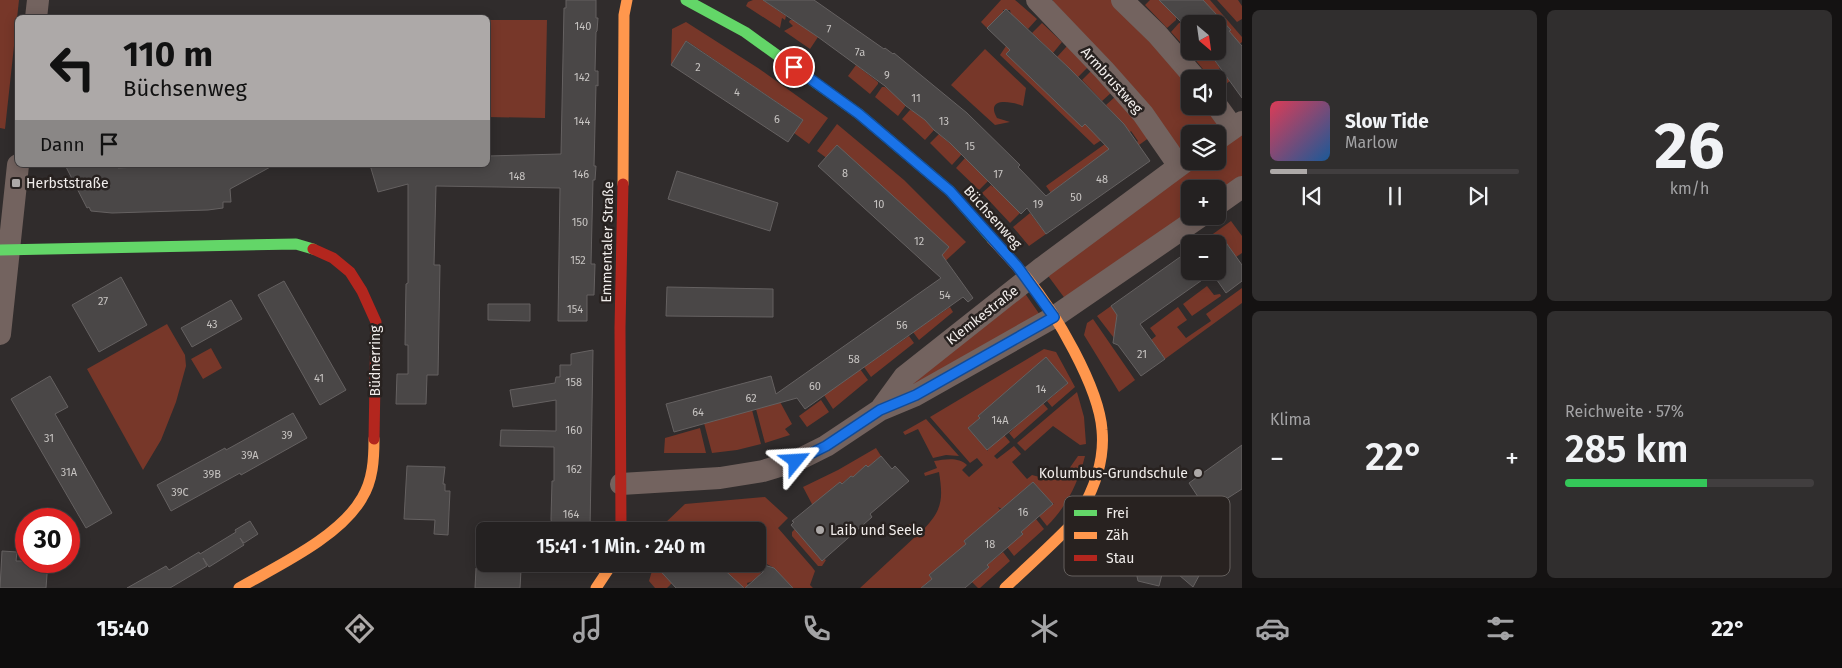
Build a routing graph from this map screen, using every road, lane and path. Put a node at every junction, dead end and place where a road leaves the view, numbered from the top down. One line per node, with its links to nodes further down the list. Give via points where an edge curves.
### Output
1 (38, 0): 6 (street)
2 (627, 0): 21 (street, Emmentaler Straße, via 624,15 620,328)
3 (686, 0): 17 (street, Büchsenweg, via 745,32 859,114 950,191)
4 (1037, 0): 10 (street, Armbrustweg)
5 (1122, 0): 7 (street)
6 (36, 15)
7 (1188, 70)
8 (1222, 115): 9 (street)
9 (1231, 130)
10 (1181, 157)
11 (1181, 165): 17 (street, Klemkestraße)
12 (18, 167): 16 (street)
13 (1242, 187): 14 (street)
14 (1226, 198)
15 (1188, 225): 18 (street, Klemkestraße)
16 (5, 249): 19 (street); 26 (street, Büdnerring, via 296,244 323,252 354,276 369,301 376,322 374,462 369,485 361,501 326,536)
17 (1028, 279): 18 (street, Büchsenweg); 20 (street, Klemkestraße, via 904,377)
18 (1054, 317): 20 (street, Klemkestraße, via 916,395); 22 (street, Büchsenweg, via 1083,370 1098,406 1102,452)
19 (0, 334)
20 (880, 410): 21 (street, Klemkestraße, via 826,446 796,461 762,472)
21 (622, 484): 23 (street)
22 (1089, 496)
23 (621, 522)
24 (1064, 532): 28 (street, Büchsenweg)
25 (607, 572): 27 (street)
26 (239, 588)
27 (596, 588)
28 (1005, 588)

